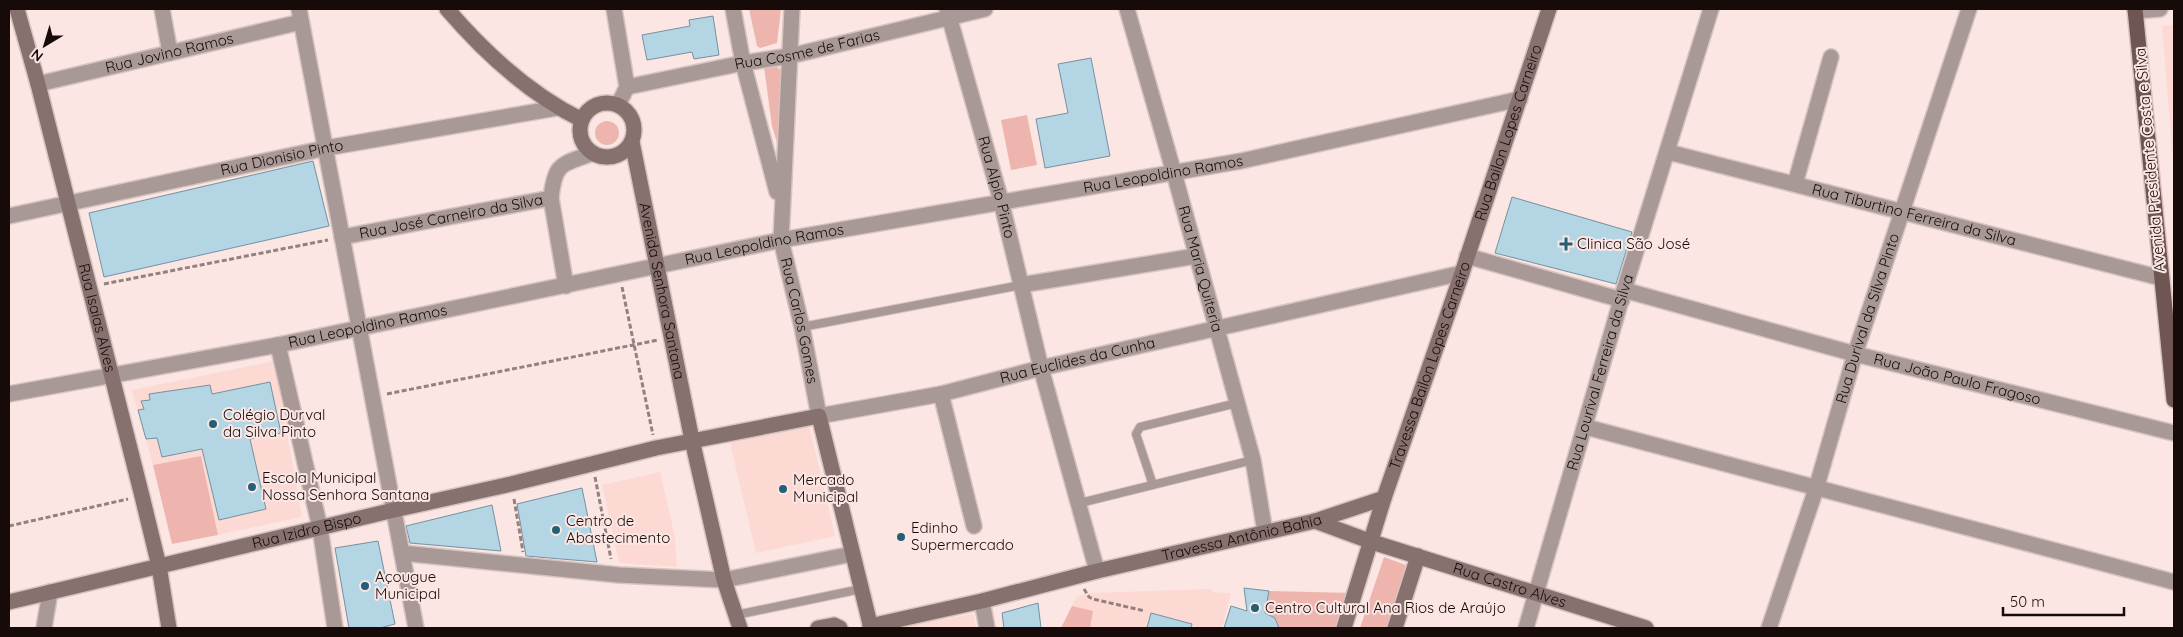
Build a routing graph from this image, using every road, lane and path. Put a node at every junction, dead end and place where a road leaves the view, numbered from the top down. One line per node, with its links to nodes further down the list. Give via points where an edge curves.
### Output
1 (17, 9): 20 (street, Rua Isaias Alves)
2 (162, 9): 16 (street)
3 (447, 9): 24 (street, via 464,29)
4 (614, 9): 21 (street)
5 (732, 9): 19 (street)
6 (792, 9): 17 (street, Rua Carlos Gomes)
7 (985, 9): 14 (street, Rua Cosme de Farias)
8 (1127, 9): 30 (street, Rua Maria Quiteria)
9 (1549, 9): 22 (street, Rua Bailon Lopes Carneiro)
10 (1711, 9): 28 (street, Rua Lourival Ferreira da Silva)
11 (1968, 9): 36 (street, Rua Durival da Silva Pinto)
12 (2160, 9): 13 (street)
13 (2135, 10): 45 (main road, Avenida Presidente Costa e Silva)
14 (948, 12): 17 (street, Rua Cosme de Farias); 33 (street, Rua Alpio Pinto)
15 (300, 16): 16 (street, Rua Jovino Ramos); 27 (street)
16 (170, 53): 20 (street, Rua Jovino Ramos)
17 (790, 56): 19 (street, Rua Cosme de Farias); 35 (street, Rua Carlos Gomes)
18 (1831, 57): 31 (street)
19 (743, 63): 21 (street, Rua Cosme de Farias); 35 (street)
20 (38, 84): 34 (street, Rua Isaias Alves)
21 (627, 87): 23 (street)
22 (1520, 100): 30 (street, Rua Leopoldino Ramos); 41 (street, Rua Bailon Lopes Carneiro)
23 (618, 105): 25 (street, via 610,103 593,107); 26 (street, Avenida Senhora Santana, via 631,117 634,125)
24 (557, 108): 25 (street); 27 (street, Rua Dionisio Pinto)
25 (582, 120): 29 (street, via 583,142)
26 (632, 142): 29 (street, via 611,157); 42 (street, Avenida Senhora Santana)
27 (326, 148): 34 (street, Rua Dionisio Pinto); 38 (street)
28 (1668, 152): 31 (street, Rua Tiburtino Ferreira da Silva); 49 (street, Rua Lourival Ferreira da Silva)
29 (593, 153): 32 (street, Rua José Carneiro da Silva, via 559,168 553,180)
30 (1174, 173): 33 (street, Rua Leopoldino Ramos); 40 (street, Rua Maria Quiteria)
31 (1795, 184): 36 (street, Rua Tiburtino Ferreira da Silva)
32 (551, 198): 38 (street, Rua José Carneiro da Silva); 47 (street)
33 (1001, 202): 39 (street, Rua Leopoldino Ramos); 46 (street, Rua Alpio Pinto)
34 (69, 204): 37 (street, Rua Dionisio Pinto); 48 (street, Rua Isaias Alves)
35 (781, 206): 39 (street, Rua Carlos Gomes)
36 (1902, 212): 45 (street, Rua Tiburtino Ferreira da Silva); 56 (street, Rua Durival da Silva Pinto)
37 (9, 216)
38 (342, 237): 48 (path); 50 (street)
39 (780, 240): 42 (street, Rua Leopoldino Ramos); 51 (street, Rua Carlos Gomes)
40 (1196, 256): 46 (street); 52 (street, Rua Maria Quiteria)
41 (1467, 256): 44 (street, Travessa Bailon Lopes Carneiro); 49 (street, Travessa Bailon Lopes Carneiro)
42 (657, 264): 43 (street, Rua Leopoldino Ramos); 53 (street, Avenida Senhora Santana)
43 (619, 273): 47 (street, Rua Leopoldino Ramos); 55 (path)
44 (1462, 273): 52 (street, Rua Euclides da Cunha); 75 (street, Travessa Bailon Lopes Carneiro)
45 (2161, 278): 62 (main road, Avenida Presidente Costa e Silva)
46 (1021, 285): 51 (lane); 57 (street, Rua Alpio Pinto)
47 (566, 286): 50 (street, Rua Leopoldino Ramos)
48 (89, 287): 58 (street, Rua Isaias Alves)
49 (1623, 295): 56 (street, Rua João Paulo Fragoso); 65 (street, Rua Lourival Ferreira da Silva)
50 (360, 328): 54 (street, Rua Leopoldino Ramos); 61 (street)
51 (802, 328): 64 (street, Rua Carlos Gomes)
52 (1216, 330): 57 (street, Rua Euclides da Cunha); 63 (street, Rua Maria Quiteria)
53 (671, 337): 55 (path); 67 (street, Avenida Senhora Santana)
54 (278, 345): 58 (street, Rua Leopoldino Ramos); 81 (street)
55 (635, 345): 61 (path); 68 (path)
56 (1855, 354): 66 (street, Rua João Paulo Fragoso); 73 (street, Rua Durival da Silva Pinto)
57 (1040, 368): 60 (street, Rua Euclides da Cunha); 76 (street)
58 (112, 376): 59 (street, Rua Leopoldino Ramos); 74 (street, Rua Isaias Alves)
59 (9, 394)
60 (941, 394): 64 (street, Rua Euclides da Cunha); 80 (street)
61 (373, 396): 77 (street)
62 (2174, 400)
63 (1237, 403): 69 (street, Rua Maria Quiteria); 72 (lane, via 1140,427 1136,434)
64 (818, 416): 67 (street, Rua Euclides da Cunha); 85 (street, Rua Carlos Gomes)
65 (1586, 427): 73 (street); 96 (street, Rua Lourival Ferreira da Silva)
66 (2174, 433)
67 (692, 440): 68 (street, Rua Izidro Bispo); 92 (street, Avenida Senhora Santana)
68 (656, 448): 70 (street, Rua Izidro Bispo)
69 (1253, 460): 72 (lane); 82 (street, Rua Maria Quiteria)
70 (593, 464): 71 (street, Rua Izidro Bispo); 90 (path)
71 (511, 484): 77 (street, Rua Izidro Bispo); 87 (path)
72 (1154, 485): 76 (lane)
73 (1816, 489): 93 (street); 114 (street, Rua Durival da Silva Pinto)
74 (142, 496): 79 (path); 88 (street, Rua Isaias Alves)
75 (1384, 498): 78 (street, Travessa Antônio Bahia); 83 (street, Travessa Bailon Lopes Carneiro)
76 (1080, 503): 89 (street)
77 (394, 510): 81 (street, Rua Izidro Bispo); 84 (street)
78 (1315, 521): 82 (street, Travessa Antônio Bahia); 83 (street, Rua Castro Alves)
79 (9, 526)
80 (974, 526)
81 (320, 528): 88 (street, Rua Izidro Bispo); 105 (street)
82 (1265, 532): 89 (street, Travessa Antônio Bahia)
83 (1372, 542): 86 (street, Rua Castro Alves); 110 (street, Travessa Bailon Lopes Carneiro)
84 (402, 553): 87 (street); 106 (street)
85 (852, 554): 92 (street); 94 (street, Rua Carlos Gomes)
86 (1418, 556): 96 (street, Rua Castro Alves); 111 (street)
87 (525, 565): 90 (street)
88 (159, 566): 95 (street, Rua Izidro Bispo); 104 (street, Rua Isaias Alves)
89 (1097, 571): 91 (street, Travessa Antônio Bahia)
90 (614, 574): 92 (street)
91 (1077, 577): 98 (street, Travessa Antônio Bahia); 99 (path, via 1090,597)
92 (724, 580): 100 (street, Avenida Senhora Santana)
93 (2174, 582)
94 (861, 589): 100 (lane); 102 (street, Rua Carlos Gomes)
95 (50, 592): 97 (street, Rua Izidro Bispo); 103 (street)
96 (1536, 594): 101 (street, Rua Castro Alves); 112 (street, Rua Lourival Ferreira da Silva)
97 (9, 602)
98 (982, 602): 102 (street, Travessa Antônio Bahia); 109 (street)
99 (1145, 611)
100 (738, 622)
101 (1611, 623): 113 (street, Rua Castro Alves)
102 (870, 627)
103 (44, 628)
104 (168, 628)
105 (336, 628)
106 (416, 628)
107 (818, 628): 108 (street, via 834,625)
108 (840, 628)
109 (987, 628)
110 (1344, 628)
111 (1394, 628)
112 (1526, 628)
113 (1646, 628)
114 (1769, 628)

